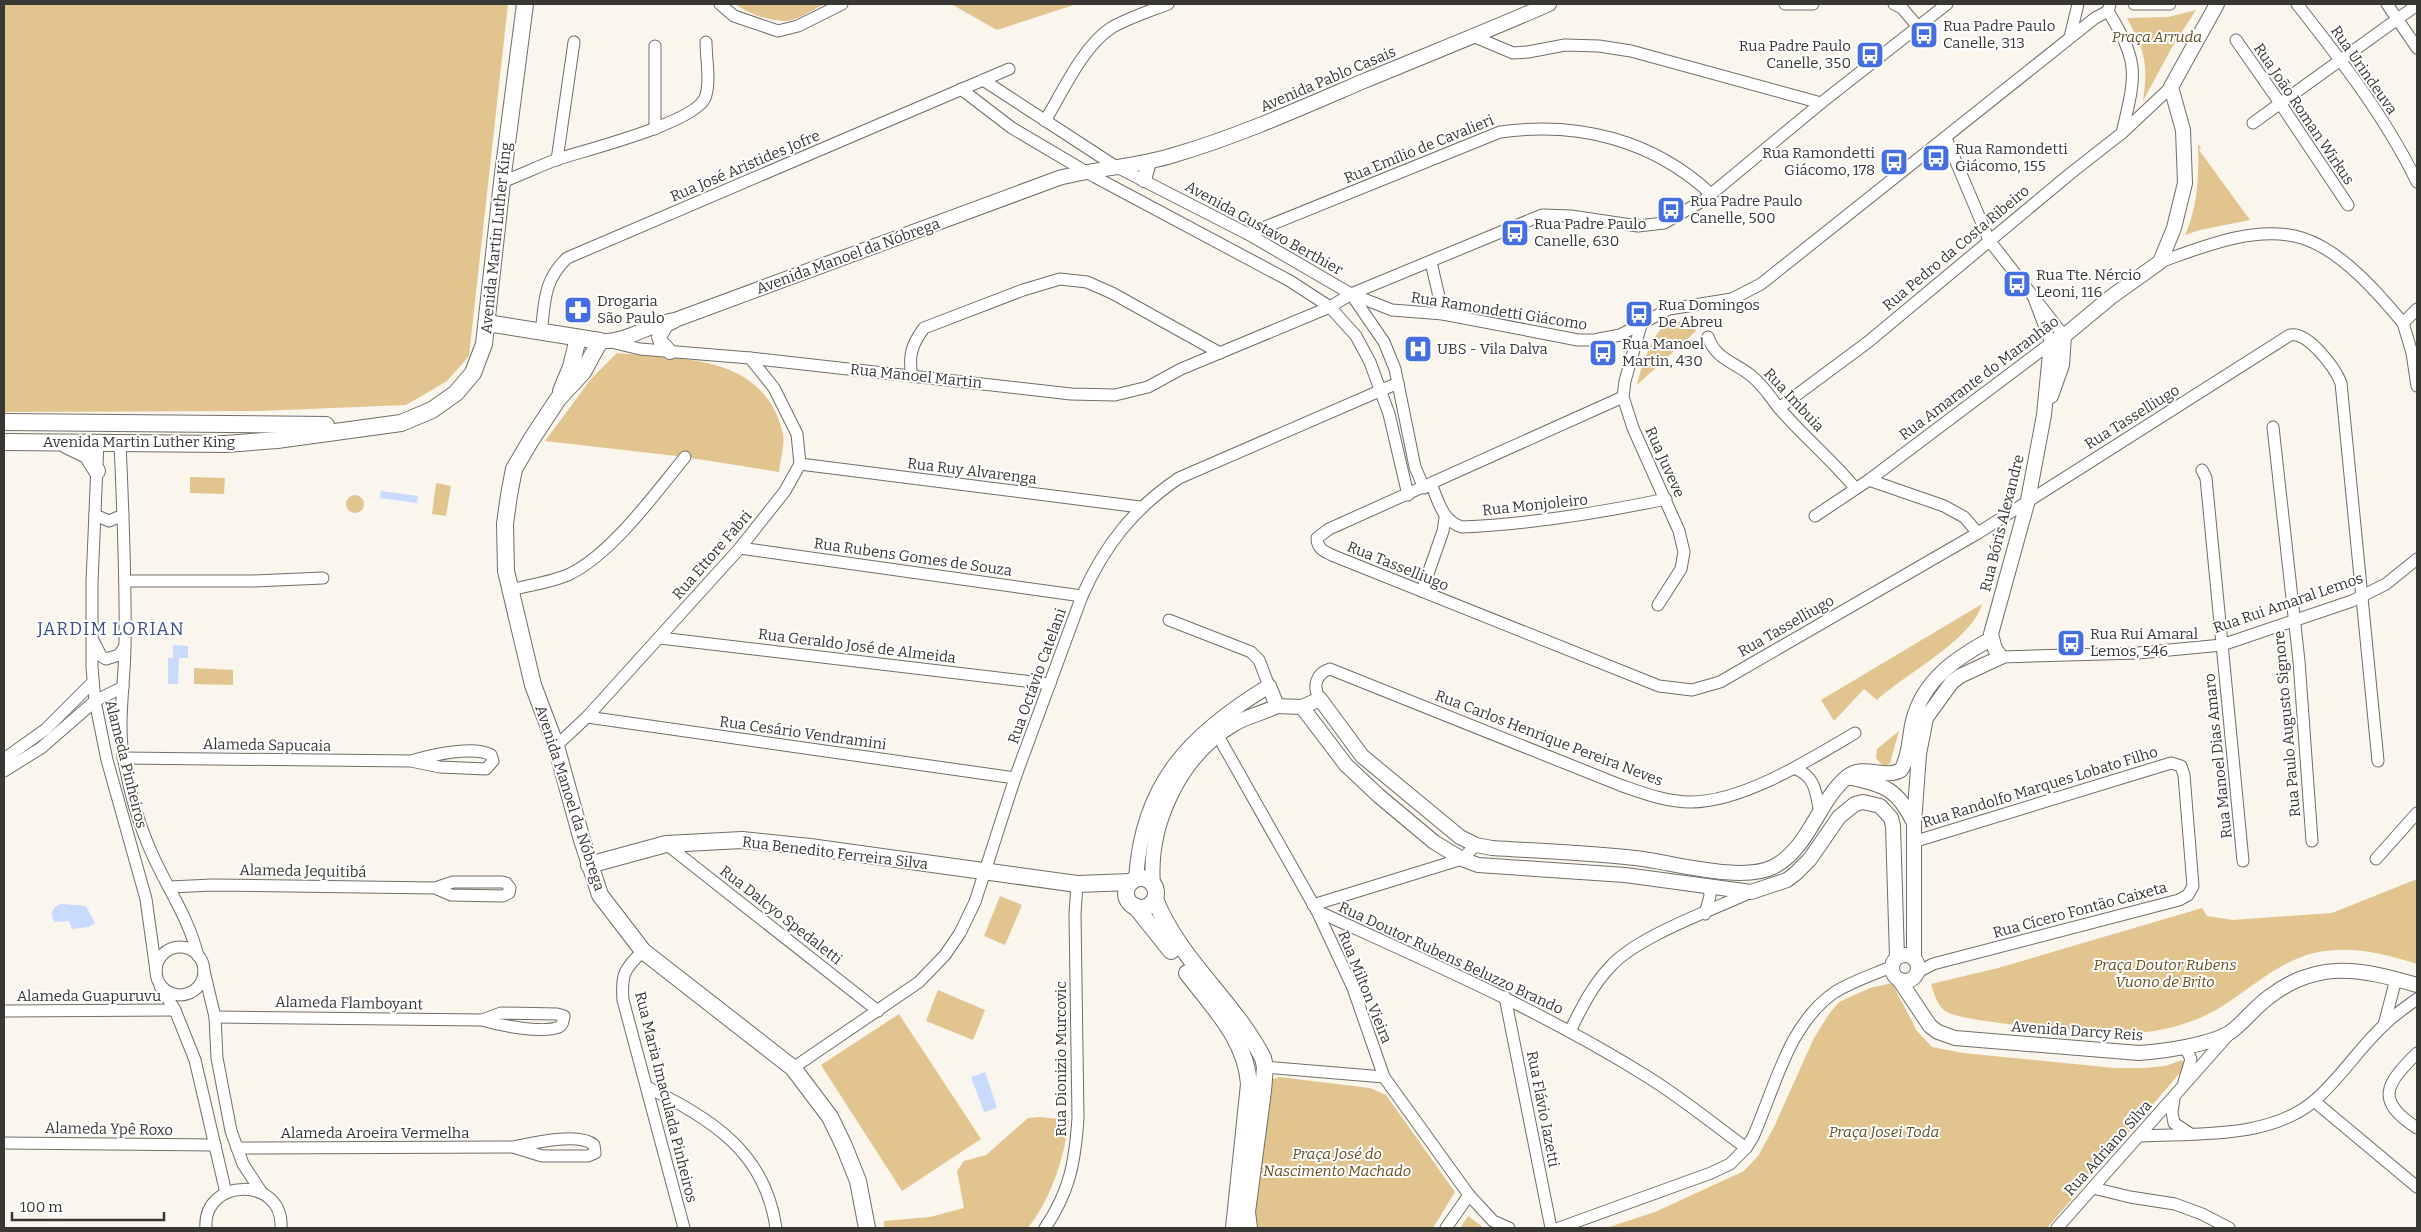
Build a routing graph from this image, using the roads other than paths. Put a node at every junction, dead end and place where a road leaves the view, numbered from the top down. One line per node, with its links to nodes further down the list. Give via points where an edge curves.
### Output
1 (525, 4): 44 (main road, Avenida Martin Luther King)
2 (720, 4): 3 (street, via 734,16 778,31 798,26)
3 (842, 4)
4 (1168, 4): 34 (street, via 1103,34 1086,54)
5 (1549, 4): 20 (street, Avenida Pablo Casais)
6 (1785, 4): 7 (street)
7 (1813, 4)
8 (1894, 4): 19 (street, via 1902,8)
9 (1947, 4): 19 (street, Rua Manoel Martin)
10 (2078, 4): 21 (street)
11 (2134, 4): 12 (street)
12 (2170, 4)
13 (2217, 4): 30 (street)
14 (2297, 4): 27 (street, Rua Urindeuva)
15 (2387, 4): 18 (street)
16 (2417, 5): 18 (street)
17 (2110, 7): 21 (street, Rua Ramondetti Giácomo); 37 (street, via 2133,64)
18 (2397, 19): 26 (street); 27 (street)
19 (1918, 27): 32 (street, Rua Manoel Martin)
20 (1475, 37): 32 (street, via 1513,53 1565,45 1631,51); 40 (street, Avenida Pablo Casais, via 1224,140)
21 (2070, 38): 38 (street, Rua Ramondetti Giácomo)
22 (2236, 40): 33 (street, Rua João Roman Wirkus)
23 (574, 42): 39 (street)
24 (706, 42): 36 (street, via 707,88 704,100 698,107)
25 (655, 46): 36 (street)
26 (2417, 48)
27 (2341, 60): 33 (street); 45 (street, Rua Urindeuva)
28 (1009, 69): 29 (street, Rua José Aristides Jofre)
29 (983, 80): 31 (street, Rua José Aristides Jofre); 34 (street, Avenida Gustavo Berthier)
30 (2171, 87): 37 (street, Rua Pedro da Costa Ribeiro); 51 (street, via 2183,130 2185,183 2174,228)
31 (961, 89): 42 (street, via 1012,128); 61 (street, Rua José Aristides Jofre, via 567,258 554,271 548,287)
32 (1821, 102): 46 (street, Rua Manoel Martin)
33 (2280, 103): 35 (street); 47 (street, Rua João Roman Wirkus)
34 (1045, 121): 41 (street, Avenida Gustavo Berthier)
35 (2253, 123)
36 (655, 129): 39 (street)
37 (2122, 133): 49 (street, Rua Pedro da Costa Ribeiro)
38 (1946, 138): 49 (street); 60 (street, Rua Ramondetti Giácomo, via 1761,284 1732,300 1669,309)
39 (557, 160): 44 (street)
40 (1150, 162): 41 (street, Avenida Pablo Casais); 43 (street)
41 (1115, 166): 42 (street, Avenida Manoel da Nóbrega); 43 (street, Avenida Gustavo Berthier)
42 (1086, 171): 54 (street, via 1290,281); 57 (street, Avenida Manoel da Nóbrega, via 1059,178)
43 (1144, 180): 48 (street, Avenida Gustavo Berthier)
44 (502, 182): 58 (main road, Avenida Martin Luther King)
45 (2417, 182)
46 (1711, 194): 48 (street, Rua Emílio de Cavalieri, via 1655,154 1623,140 1585,131 1523,129 1500,132); 50 (street, Rua Manoel Martin, via 1664,223 1638,226 1542,215)
47 (2348, 205)
48 (1248, 234): 52 (street, Avenida Gustavo Berthier)
49 (1989, 240): 53 (street); 76 (street, Rua Pedro da Costa Ribeiro, via 1868,342)
50 (1431, 262): 52 (street, Rua Manoel Martin); 56 (street)
51 (2160, 262): 59 (street, via 2204,246 2262,234 2302,238 2319,245 2348,266); 62 (street, Rua Amarante do Maranhão)
52 (1351, 294): 54 (street, Rua Manoel Martin); 56 (street, Rua Ramondetti Giácomo, via 1392,310); 71 (street, Avenida Gustavo Berthier, via 1384,342)
53 (2035, 301): 62 (street); 66 (street)
54 (1330, 307): 68 (street, Rua Manoel Martin); 73 (street, via 1356,336)
55 (2417, 309): 59 (street)
56 (1443, 314): 60 (street, Rua Ramondetti Giácomo, via 1578,340 1620,335)
57 (674, 320): 65 (street, Avenida Manoel da Nóbrega); 67 (street, via 666,325 659,337)
58 (487, 323): 61 (main road, Rua Manoel Martin); 80 (main road, Avenida Martin Luther King, via 484,344 473,373 456,393 432,410 401,423)
59 (2403, 323): 72 (street)
60 (1641, 325): 74 (street, Rua Juveve)
61 (541, 333): 64 (main road, Rua Manoel Martin)
62 (2064, 336): 66 (street, Rua Amarante do Maranhão); 77 (street, Rua Bóris Alexandre, via 2062,366)
63 (1708, 337): 76 (street, Rua Imbuia, via 1711,347 1722,358 1761,383)
64 (578, 338): 65 (main road, Rua Manoel Martin); 75 (main road, Avenida Manoel da Nóbrega)
65 (605, 341): 67 (street, Rua Manoel Martin); 75 (main road, Avenida Manoel da Nóbrega, via 584,372)
66 (2051, 343): 77 (street, Rua Bóris Alexandre); 90 (street, Rua Amarante do Maranhão)
67 (670, 352): 69 (street, Rua Manoel Martin)
68 (1220, 352): 70 (street, Rua Manoel Martin, via 1148,387 1115,395 1071,394); 70 (street, via 1112,293 1087,282 1060,279 1022,290 924,328 914,342 909,360)
69 (750, 358): 70 (street, Rua Manoel Martin); 87 (street, via 774,388 798,434)
70 (912, 376)
71 (1398, 383): 73 (street, Rua Octávio Catelani); 91 (street, Avenida Gustavo Berthier, via 1415,466)
72 (2417, 386)
73 (1381, 389): 93 (street); 96 (street, Rua Octávio Catelani, via 1179,478)
74 (1623, 397): 91 (street); 94 (street, Rua Juveve, via 1633,428)
75 (558, 399): 106 (main road, Avenida Manoel da Nóbrega, via 514,469 505,524 506,571)
76 (1779, 408): 92 (street, Rua Imbuia)
77 (2044, 415): 95 (street, Rua Bóris Alexandre)
78 (4, 422): 79 (main road, Avenida Martin Luther King)
79 (106, 424): 80 (main road, Avenida Martin Luther King); 84 (main road); 85 (main road)
80 (363, 426): 85 (main road, Avenida Martin Luther King, via 277,440 226,444)
81 (2273, 427): 112 (street, Rua Paulo Augusto Signore)
82 (4, 442): 83 (main road, Avenida Martin Luther King)
83 (60, 442): 84 (main road, Avenida Martin Luther King); 89 (main road, via 81,451)
84 (98, 442): 85 (main road, Avenida Martin Luther King); 89 (street, Alameda Pinheiros)
85 (120, 443): 98 (street, Alameda Pinheiros)
86 (685, 458): 106 (street, via 590,562 568,575)
87 (800, 464): 96 (street, Rua Ruy Alvarenga); 102 (street, Rua Ettore Fabri, via 785,491)
88 (2202, 470): 117 (street, Rua Manoel Dias Amaro, via 2206,478)
89 (97, 471): 97 (street, Alameda Pinheiros)
90 (1869, 480): 92 (street, Rua Amarante do Maranhão); 101 (street, via 1944,506 1964,517)
91 (1428, 486): 93 (street); 100 (street)
92 (1855, 488): 99 (street, Rua Amarante do Maranhão)
93 (1408, 495): 107 (street, Rua Tasselliugo, via 1329,529 1317,538 1317,544 1334,556)
94 (1666, 499): 100 (street, Rua Monjoleiro, via 1598,513 1491,526 1462,527); 110 (street, Rua Juveve, via 1684,552 1681,569)
95 (2028, 500): 101 (street, Rua Tasselliugo); 109 (street, Rua Tasselliugo, via 2290,335 2297,334 2320,352 2338,375 2344,405); 114 (street, Rua Bóris Alexandre)
96 (1140, 507): 108 (street, Rua Octávio Catelani, via 1091,575)
97 (95, 515): 98 (street, via 109,520); 115 (street, Alameda Pinheiros)
98 (123, 515): 105 (street, Alameda Pinheiros)
99 (1815, 516)
100 (1445, 518): 107 (street)
101 (1978, 533): 107 (street, Rua Tasselliugo, via 1720,682 1692,690 1659,686)
102 (740, 548): 108 (street, Rua Rubens Gomes de Souza); 113 (street, Rua Ettore Fabri)
103 (2417, 559): 109 (street, Rua Rui Amaral Lemos, via 2386,584)
104 (323, 578): 105 (street)
105 (125, 581): 116 (street, Alameda Pinheiros)
106 (511, 590): 134 (main road, Avenida Manoel da Nóbrega, via 533,685)
107 (1422, 592)
108 (1082, 596): 122 (street, Rua Octávio Catelani)
109 (2363, 596): 112 (street, Rua Rui Amaral Lemos); 138 (street)
110 (1658, 605)
111 (1169, 620): 123 (street, via 1252,652 1259,660)
112 (2294, 621): 117 (street, Rua Rui Amaral Lemos); 148 (street, Rua Paulo Augusto Signore)
113 (660, 638): 122 (street, Rua Geraldo José de Almeida); 131 (street, Rua Ettore Fabri)
114 (1991, 639): 118 (street); 119 (street)
115 (93, 640): 116 (street, via 106,659 119,655); 121 (street, Alameda Pinheiros)
116 (125, 646): 124 (street, Alameda Pinheiros)
117 (2222, 646): 118 (street, Rua Rui Amaral Lemos); 154 (street, Rua Manoel Dias Amaro)
118 (2001, 658): 120 (street)
119 (1952, 662): 120 (street); 142 (street, via 1925,691 1918,706 1902,770 1891,774 1858,771)
120 (1960, 676): 147 (street, via 1941,695 1926,718 1919,754)
121 (93, 682): 127 (street, Alameda Pinheiros); 136 (street, via 46,729)
122 (1050, 684): 143 (street, Rua Octávio Catelani)
123 (1269, 686): 126 (street); 128 (street)
124 (122, 687): 127 (street); 135 (street, Alameda Pinheiros)
125 (1320, 699): 129 (street); 140 (street, Rua Carlos Henrique Pereira Neves, via 1315,688 1317,680 1330,668 1620,785 1670,800 1691,802 1728,797); 151 (street, via 1362,756 1438,820)
126 (1246, 700): 130 (street); 161 (street, via 1199,736 1166,774 1143,831)
127 (95, 701): 141 (street, via 42,748); 169 (street, Alameda Pinheiros, via 107,760 146,899)
128 (1277, 706): 129 (street); 130 (street)
129 (1302, 707): 152 (street, via 1346,765 1434,842)
130 (1252, 716): 133 (street)
131 (587, 717): 134 (street, Rua Ettore Fabri); 143 (street, Rua Cesário Vendramini)
132 (1855, 733): 140 (street, Rua Carlos Henrique Pereira Neves)
133 (1218, 736): 162 (street, via 1184,773 1166,804 1152,852); 164 (street, Rua Milton Vieira)
134 (556, 746): 155 (main road, Avenida Manoel da Nóbrega)
135 (123, 758): 137 (street, Alameda Sapucaia); 159 (street, Alameda Pinheiros, via 147,843)
136 (4, 759)
137 (411, 761): 137 (street, Alameda Sapucaia, via 440,767 486,769 493,761 491,754 484,752 440,753)
138 (2378, 761)
139 (2176, 764): 149 (street, Rua Randolfo Marques Lobato Filho, via 2153,768); 168 (street, Rua Cícero Fontão Caixeta, via 2181,766 2185,784 2193,886 2188,895 1933,964)
140 (1796, 769): 145 (street, via 1812,780)
141 (4, 771)
142 (1847, 777): 144 (street); 145 (street); 147 (street, via 1894,793 1904,802)
143 (1015, 778): 156 (street, Rua Octávio Catelani)
144 (1863, 802): 163 (street, via 1848,808 1795,874 1787,880); 168 (street, via 1886,811 1893,826)
145 (1820, 813): 151 (street, via 1802,840 1782,861 1764,870 1745,872 1634,858)
146 (2417, 814): 153 (street)
147 (1914, 823): 149 (street)
148 (2312, 840)
149 (1913, 842): 168 (street)
150 (666, 844): 155 (main road, Rua Benedito Ferreira Silva); 156 (main road, Rua Benedito Ferreira Silva, via 742,840); 178 (street, Rua Dalcyo Spedaletti)
151 (1476, 845): 152 (street)
152 (1462, 859): 158 (street, via 1478,865 1588,872); 164 (street)
153 (2376, 859)
154 (2243, 861)
155 (590, 865): 166 (main road, Avenida Manoel da Nóbrega, via 600,896)
156 (985, 873): 157 (main road, Rua Benedito Ferreira Silva); 178 (street, Rua Octávio Catelani, via 971,910 945,955 919,982)
157 (1080, 885): 161 (main road, Rua Benedito Ferreira Silva, via 1096,882); 210 (street, Rua Dionizio Murcovic, via 1075,914 1078,1108 1075,1151 1069,1180)
158 (1709, 886): 163 (street); 165 (street)
159 (170, 887): 160 (street, Alameda Jequitibá); 167 (street, Alameda Pinheiros, via 192,930)
160 (435, 888): 160 (street, Alameda Jequitibá, via 451,894 503,896 509,893 510,888 502,882 454,882)
161 (1132, 891): 162 (main road, via 1149,880); 162 (main road, via 1146,907); 211 (main road, via 1244,1055 1249,1084)
162 (1154, 892): 186 (main road, via 1164,924 1257,1046)
163 (1750, 892): 165 (street)
164 (1315, 908): 174 (street, Rua Doutor Rubens Beluzzo Brando); 188 (street, Rua Milton Vieira, via 1353,988)
165 (1705, 914): 182 (street, via 1631,949 1611,965 1595,985)
166 (643, 951): 187 (main road, Avenida Manoel da Nóbrega); 189 (street, Rua Maria Imaculada Pinheiros, via 630,963 622,980 623,1000)
167 (198, 956): 169 (street, via 184,947 168,950 157,962); 170 (street)
168 (1902, 969): 184 (street, Avenida Darcy Reis, via 1911,995 1930,1026 1955,1038 2139,1053); 199 (street, via 1841,989 1813,1013 1795,1037)
169 (156, 971): 173 (street)
170 (204, 971): 173 (street, via 200,985 188,994 173,994); 179 (street)
171 (2396, 979): 172 (street, Avenida Darcy Reis); 181 (street); 183 (street, Avenida Darcy Reis, via 2354,970 2306,976 2270,996)
172 (2417, 985)
173 (160, 986): 176 (street)
174 (1505, 997): 182 (street, Rua Doutor Rubens Beluzzo Brando); 215 (street, Rua Flávio Iazetti)
175 (2417, 999): 181 (street)
176 (175, 1010): 177 (street, Alameda Guapuruvu); 196 (street, via 195,1060)
177 (4, 1011)
178 (878, 1011): 187 (street, Rua Octávio Catelani)
179 (215, 1017): 180 (street, Alameda Flamboyant); 198 (street, via 217,1058)
180 (482, 1020): 180 (street, Alameda Flamboyant, via 504,1027 548,1028 559,1026 564,1016 501,1013)
181 (2384, 1025): 191 (street)
182 (1570, 1031): 199 (street, Rua Doutor Rubens Beluzzo Brando, via 1652,1080)
183 (2232, 1031): 184 (street, Avenida Darcy Reis); 190 (street, Rua Adriano Silva)
184 (2185, 1046): 190 (street, Rua Adriano Silva, via 2191,1059)
185 (2417, 1053): 192 (street, via 2391,1084 2388,1097 2393,1108)
186 (1265, 1067): 188 (street); 212 (main road, via 1247,1212)
187 (793, 1068): 209 (main road, Avenida Manoel da Nóbrega, via 830,1117 844,1146 858,1180)
188 (1384, 1077): 204 (street, Rua Milton Vieira)
189 (647, 1087): 207 (street, Rua Maria Imaculada Pinheiros); 208 (street, via 710,1123 744,1153 763,1184)
190 (2178, 1092): 193 (street, via 2172,1118 2179,1128); 194 (street, Rua Adriano Silva)
191 (2314, 1101): 193 (street, via 2290,1116 2264,1125); 200 (street)
192 (2417, 1128)
193 (2189, 1133): 194 (street)
194 (2141, 1136): 201 (street, Rua Adriano Silva)
195 (4, 1143): 196 (street, Alameda Ypê Roxo)
196 (214, 1145): 202 (street)
197 (513, 1147): 197 (street, Alameda Aroeira Vermelha, via 542,1156 588,1156 595,1153 594,1145 588,1139 579,1138); 198 (street, Alameda Aroeira Vermelha)
198 (237, 1148): 203 (street, via 243,1164)
199 (1746, 1148): 216 (street, via 1730,1164 1711,1173)
200 (2417, 1187)
201 (2093, 1188): 217 (street, Rua Adriano Silva); 218 (street, via 2175,1204)
202 (226, 1193): 203 (street, via 250,1189); 205 (street, via 208,1212)
203 (262, 1193): 206 (street, via 272,1200 278,1211)
204 (1469, 1194): 213 (street); 214 (street, Rua Milton Vieira, via 1493,1221)
205 (206, 1228)
206 (281, 1228)
207 (684, 1228)
208 (776, 1228)
209 (867, 1228)
210 (1045, 1228)
211 (1234, 1228)
212 (1249, 1228)
213 (1446, 1228)
214 (1509, 1228)
215 (1551, 1228)
216 (1559, 1228)
217 (2057, 1228)
218 (2229, 1228)

